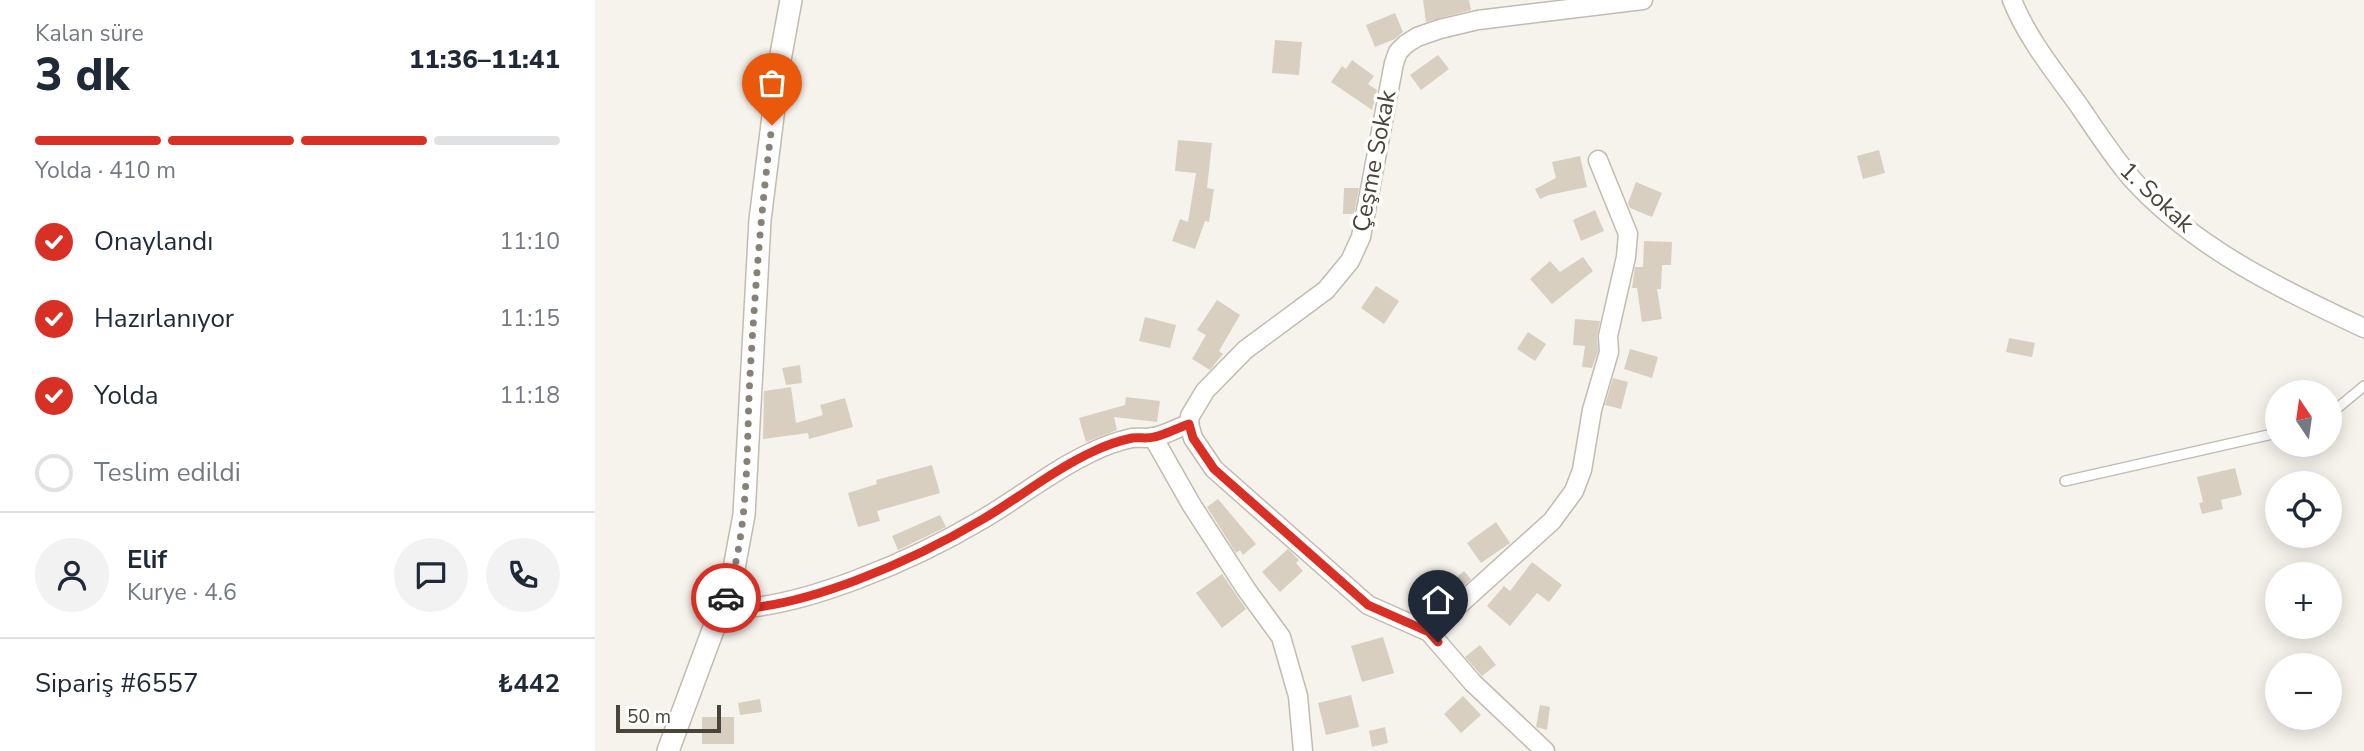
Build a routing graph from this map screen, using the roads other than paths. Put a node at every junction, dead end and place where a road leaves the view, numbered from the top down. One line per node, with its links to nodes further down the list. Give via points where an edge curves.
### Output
1 (791, 0): 12 (street, via 760,220 744,515)
2 (1643, 0): 8 (street, Çeşme Sokak, via 1478,20 1406,44 1394,64 1361,237 1350,261 1326,290 1245,350 1205,391)
3 (2012, 0): 5 (street, 1. Sokak, via 2028,34 2111,154 2154,201 2244,267)
4 (1598, 160): 13 (street, via 1628,234 1582,470 1574,491 1552,522)
5 (2364, 328)
6 (2364, 386): 7 (lane)
7 (2342, 404)
8 (1189, 424): 10 (street); 13 (street, via 1214,469 1368,605)
9 (2265, 436): 11 (lane)
10 (1153, 437): 12 (street, via 1134,438 1091,453 981,521 879,570 778,605); 15 (street, via 1246,589 1281,637 1298,696)
11 (2064, 481)
12 (722, 609): 14 (street)
13 (1429, 632): 16 (street, via 1473,683)
14 (669, 751)
15 (1303, 751)
16 (1545, 751)

